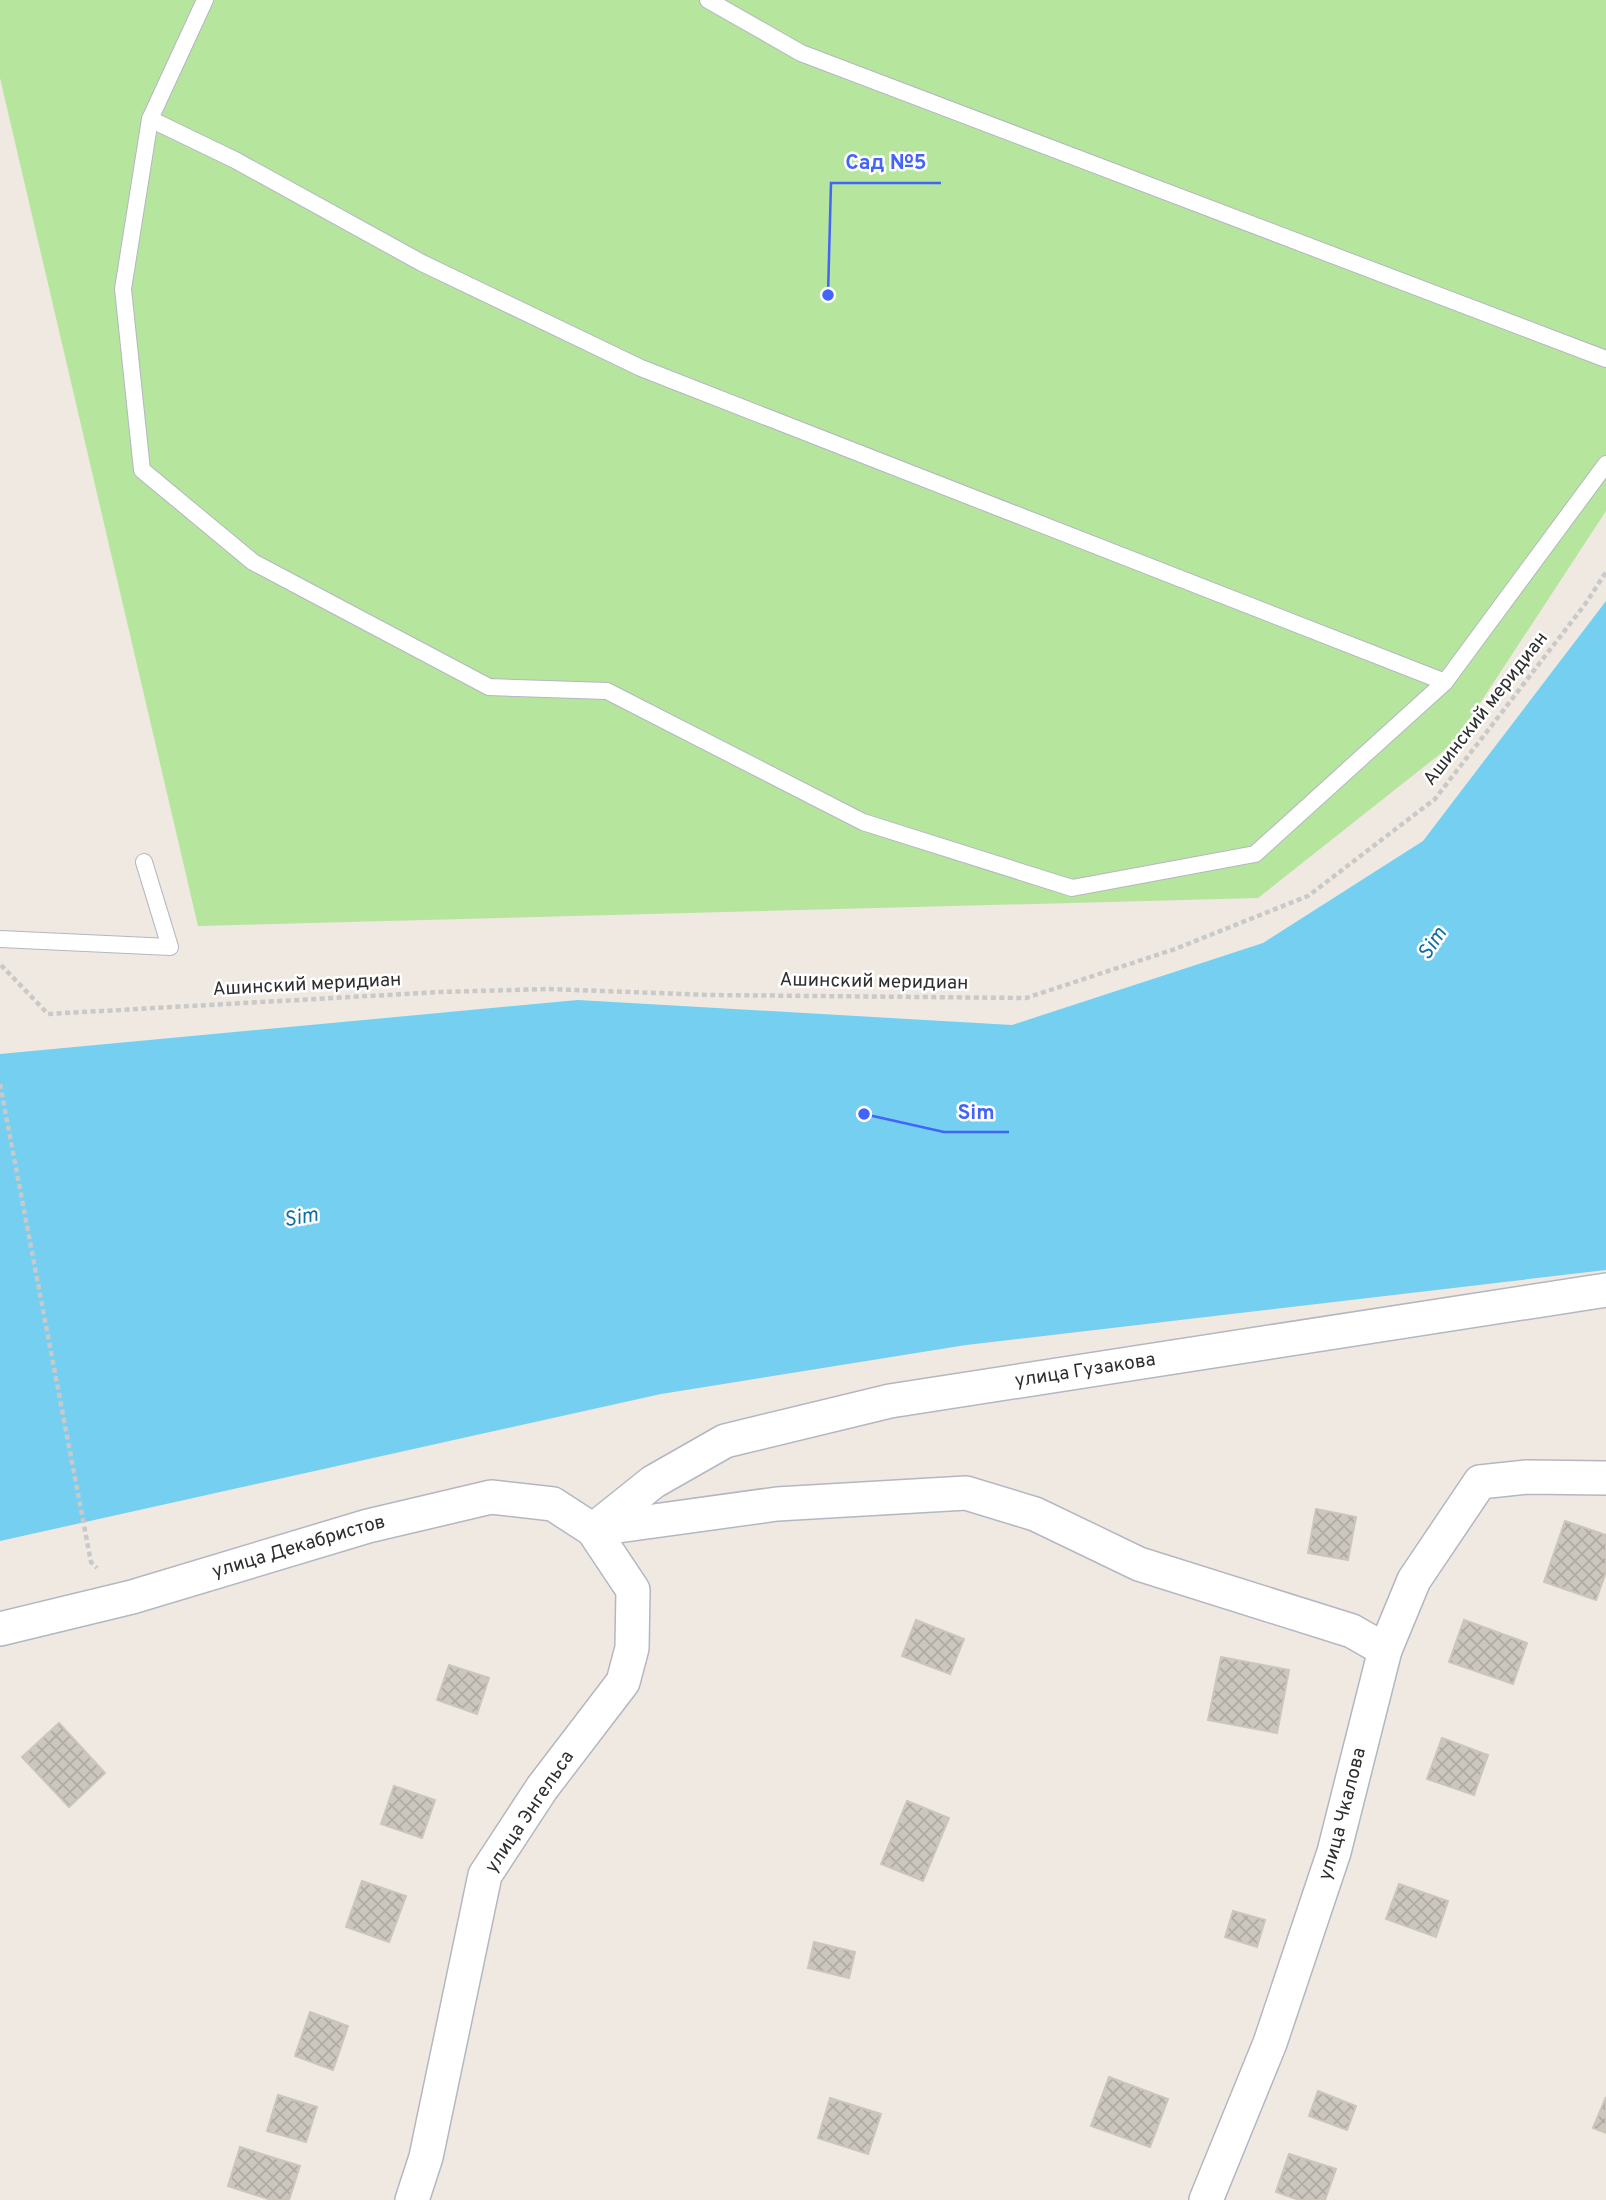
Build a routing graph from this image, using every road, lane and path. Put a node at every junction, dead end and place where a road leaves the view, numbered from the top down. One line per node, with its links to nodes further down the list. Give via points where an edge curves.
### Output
1 (205, 0): 3 (lane)
2 (708, 0): 4 (lane, via 801,53)
3 (150, 120): 7 (lane, via 235,160 422,263 641,368); 7 (lane, via 123,289 142,470 253,562 489,687 607,691 863,822 1072,888 1255,854)
4 (1606, 359)
5 (1606, 464): 7 (lane)
6 (1606, 572): 10 (path, Ашинский меридиан, via 1436,799 1308,896 1175,949 1026,998 550,989 48,1014)
7 (1445, 682)
8 (144, 862): 9 (lane, via 170,947)
9 (0, 939)
10 (0, 965)
11 (0, 1084): 15 (path)
12 (1606, 1290): 14 (street, улица Гузакова, via 890,1401 725,1441 653,1482)
13 (1606, 1478): 17 (street, улица Чкалова, via 1527,1477 1480,1482 1414,1580)
14 (593, 1530): 16 (street, улица Декабристов, via 553,1504 491,1497 368,1526 132,1597); 17 (street, via 777,1504 966,1493 1035,1514 1139,1564 1352,1631); 18 (street, улица Энгельса, via 633,1590 632,1648 623,1682 542,1788 485,1875 426,2157)
15 (91, 1562)
16 (0, 1629)
17 (1385, 1650): 19 (street, улица Чкалова, via 1334,1853 1270,2043)
18 (412, 2200)
19 (1206, 2200)

